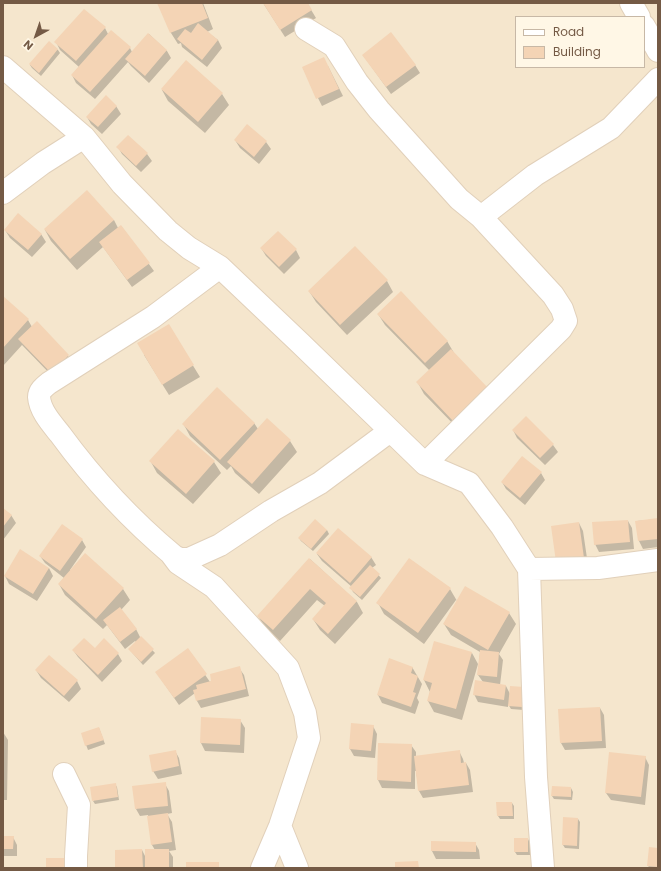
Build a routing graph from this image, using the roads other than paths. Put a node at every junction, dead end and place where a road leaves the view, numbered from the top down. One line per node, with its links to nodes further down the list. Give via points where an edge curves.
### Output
1 (631, 3): 2 (street)
2 (638, 16)
3 (645, 28): 5 (street)
4 (306, 29): 10 (street, via 334,46 356,82 379,110 459,198)
5 (658, 51)
6 (3, 67): 8 (street)
7 (658, 79): 10 (street, via 611,128 535,174)
8 (84, 136): 9 (street); 11 (street, via 122,184 168,231)
9 (3, 193)
10 (481, 217): 13 (street, via 553,295 566,321 561,329)
11 (220, 268): 12 (street); 14 (street, via 153,317 49,383 40,392 42,409 96,480)
12 (390, 431): 13 (street); 14 (street, via 320,483 271,511 220,545 189,559 180,559)
13 (425, 464): 16 (street, via 469,482)
14 (170, 552): 18 (street, via 178,563 214,587 225,598 288,668 296,686 305,713 309,738)
15 (658, 560): 16 (street, via 598,568)
16 (529, 569): 22 (street, via 536,777)
17 (64, 774): 19 (street, via 79,805)
18 (280, 826): 20 (street); 21 (street)
19 (76, 868)
20 (262, 868)
21 (297, 868)
22 (543, 868)

